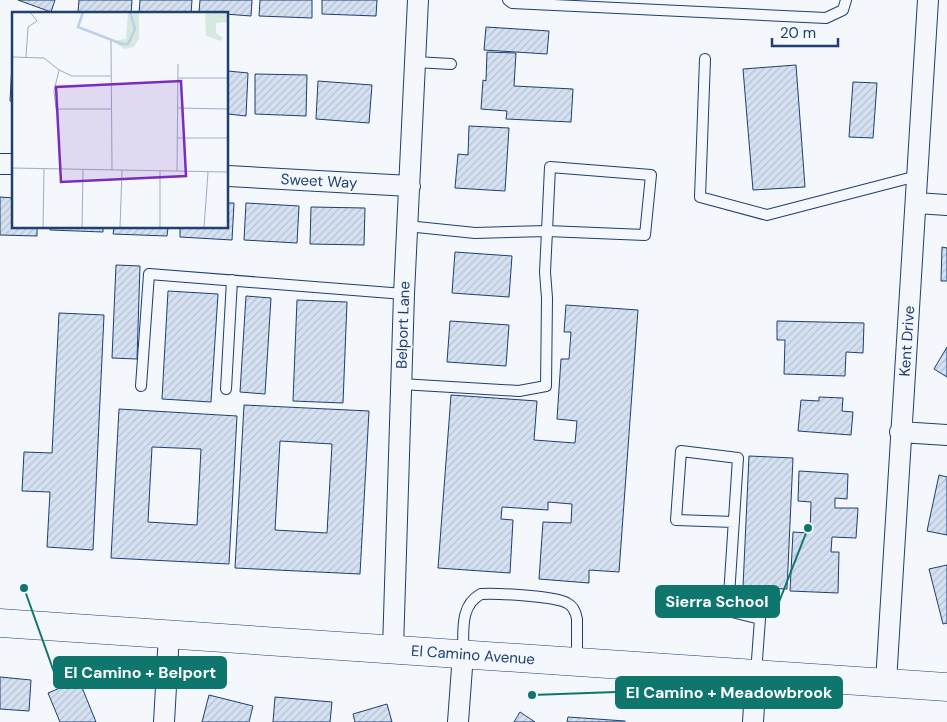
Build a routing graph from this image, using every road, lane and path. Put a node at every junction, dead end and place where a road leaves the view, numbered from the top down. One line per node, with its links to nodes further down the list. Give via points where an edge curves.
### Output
1 (418, 0): 6 (street, Belport Lane)
2 (508, 0): 3 (lane, via 512,3 826,18 843,10)
3 (846, 0)
4 (928, 0): 9 (street, Kent Drive)
5 (705, 59): 9 (lane, via 700,197 767,215)
6 (415, 62): 7 (lane); 10 (street, Belport Lane)
7 (451, 64)
8 (229, 176): 10 (street, Sweet Way)
9 (917, 176): 11 (street, Kent Drive)
10 (410, 186): 13 (street, Belport Lane)
11 (916, 203): 12 (street); 20 (street, Kent Drive)
12 (947, 205)
13 (407, 226): 14 (lane, via 475,233); 16 (street, Belport Lane)
14 (547, 231): 14 (lane, via 550,167 651,175 645,235); 17 (lane, via 546,386 519,390)
15 (232, 280): 16 (lane); 18 (lane, via 149,274); 19 (lane)
16 (404, 294): 17 (street, Belport Lane)
17 (401, 384): 25 (street, Belport Lane)
18 (141, 386)
19 (226, 389)
20 (900, 432): 21 (street); 29 (street, Kent Drive)
21 (947, 435)
22 (734, 522): 22 (lane, via 738,458 681,450 676,520); 28 (lane, via 728,611 760,619)
23 (0, 623): 24 (main road, El Camino Avenue)
24 (169, 634): 25 (main road, El Camino Avenue); 31 (street)
25 (393, 649): 26 (main road, El Camino Avenue)
26 (463, 654): 27 (main road, El Camino Avenue); 27 (lane, via 464,616 469,604 481,594 511,595 555,599 570,604 577,620); 32 (street)
27 (577, 662): 28 (main road, El Camino Avenue)
28 (756, 674): 29 (main road, El Camino Avenue); 33 (street)
29 (886, 682): 30 (main road, El Camino Avenue)
30 (947, 687)
31 (164, 722)
32 (458, 722)
33 (753, 722)

